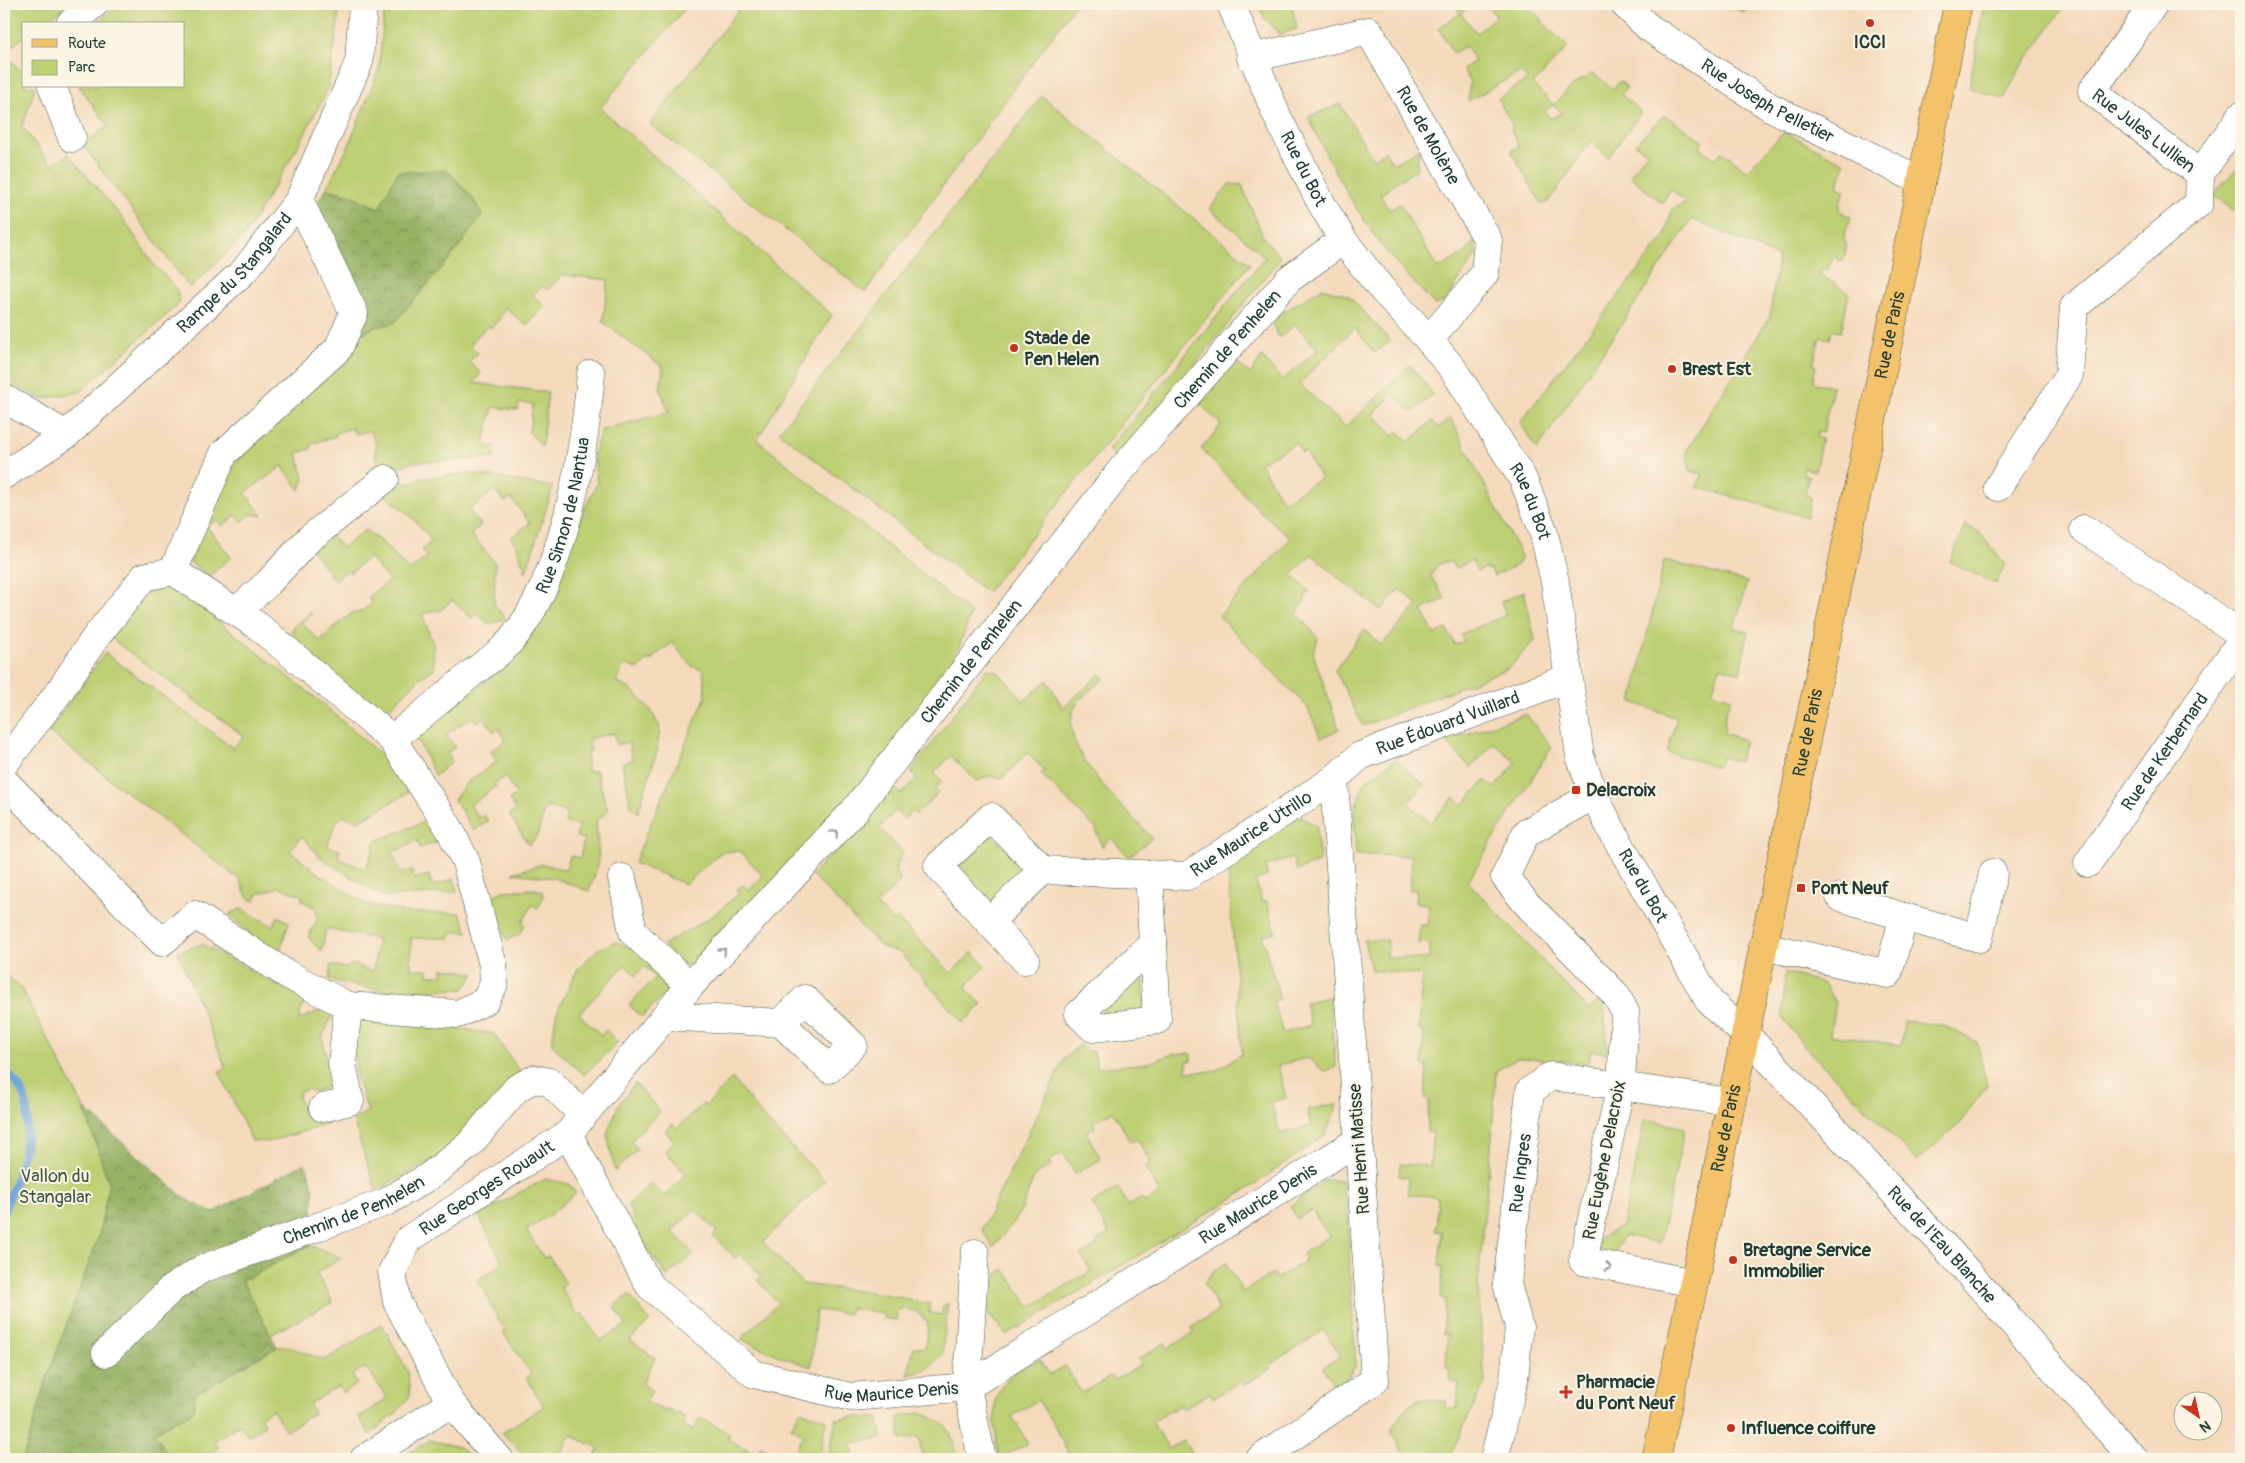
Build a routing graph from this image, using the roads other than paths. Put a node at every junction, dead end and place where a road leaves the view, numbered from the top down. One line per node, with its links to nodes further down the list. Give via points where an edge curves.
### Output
1 (94, 4): 7 (street)
2 (362, 4): 14 (street, Rampe du Stangalard, via 359,62)
3 (1231, 4): 8 (street, Rue du Bot)
4 (1624, 4): 13 (street, Rue Joseph Pelletier, via 1648,28 1770,107)
5 (1958, 4): 13 (main road, Rue de Paris)
6 (2154, 4): 12 (street, Rue Jules Lullien, via 2092,91)
7 (72, 22)
8 (1252, 58): 15 (street, Rue du Bot, via 1277,116); 16 (street, Rue de Molène, via 1369,31 1488,240 1484,273)
9 (53, 88): 11 (street)
10 (2241, 116): 12 (street, Rue Jules Lullien)
11 (72, 138)
12 (2200, 174): 22 (street, via 2199,203 2074,307 2070,375)
13 (1921, 181): 43 (main road, Rue de Paris)
14 (299, 200): 19 (street, Rampe du Stangalard, via 245,270); 24 (street, via 354,314 338,349 224,453)
15 (1343, 240): 16 (street, Rue du Bot); 45 (street, Chemin de Penhelen, one-way to 15, via 854,812 1122,469 1289,279)
16 (1429, 340): 28 (street, Rue du Bot, via 1453,369 1523,479 1543,530 1555,582)
17 (591, 374): 29 (street, Rue Simon de Nantua, via 587,422 568,508 556,553 531,613 506,646)
18 (4, 398): 19 (street)
19 (66, 436): 20 (street, Rampe du Stangalard)
20 (4, 474)
21 (385, 479): 25 (street, via 309,538)
22 (1998, 487)
23 (2084, 529): 26 (street)
24 (173, 571): 25 (street); 30 (street, via 144,577 95,638)
25 (237, 611): 29 (street)
26 (2241, 634)
27 (2241, 641): 34 (street, Rue de Kerbernard)
28 (1568, 678): 31 (street, Rue Édouard Vuillard, via 1360,756); 33 (street, Rue du Bot, via 1580,756)
29 (392, 740): 46 (street, via 450,828 466,862 493,965 494,984 485,1001 458,1014)
30 (4, 764)
31 (1334, 779): 37 (street, Rue Maurice Utrillo, via 1187,876); 54 (street, Rue Henri Matisse)
32 (4, 781): 46 (street, via 162,942 195,915 285,973)
33 (1594, 795): 49 (street, Rue du Bot, via 1709,1001); 50 (street, Rue Eugène Delacroix, via 1526,833 1505,878 1616,995 1625,1012)
34 (2088, 863)
35 (1043, 870): 37 (street, Rue Maurice Utrillo); 41 (street); 41 (street, via 991,817 938,866)
36 (1993, 873): 40 (street, via 1979,938)
37 (1149, 874): 42 (street)
38 (622, 878): 45 (street, via 633,932)
39 (1840, 897): 40 (street)
40 (1904, 917): 43 (street, via 1888,974)
41 (989, 922): 44 (street)
42 (1153, 942)
43 (1763, 946): 49 (main road, Rue de Paris)
44 (1025, 960)
45 (690, 986): 47 (street, Rue Georges Rouault)
46 (348, 1006): 52 (street, via 342,1064 350,1101)
47 (665, 1016): 48 (street); 53 (street, Rue Georges Rouault)
48 (781, 1023)
49 (1745, 1034): 51 (main road, Rue de Paris); 66 (street, Rue de l'Eau Blanche, via 1948,1250)
50 (1620, 1084): 51 (street, Rue Ingres); 56 (street, Rue Eugène Delacroix, one-way to 56, via 1583,1261); 64 (street, Rue Ingres, via 1551,1076 1530,1091 1507,1284 1519,1327 1514,1380)
51 (1731, 1102): 56 (main road, Rue de Paris)
52 (323, 1108)
53 (575, 1125): 57 (street, Chemin de Penhelen, via 550,1082 534,1079 517,1088 469,1145 431,1175 386,1202 202,1269 171,1289); 58 (street, Rue Maurice Denis, via 649,1284 754,1374 851,1397); 59 (street, Rue Georges Rouault, via 409,1239 392,1272 397,1302)
54 (1359, 1140): 58 (street, Rue Maurice Denis); 63 (street, Rue Henri Matisse, via 1375,1380)
55 (975, 1253): 58 (street)
56 (1694, 1283): 65 (main road, Rue de Paris)
57 (106, 1353)
58 (967, 1387): 62 (street)
59 (451, 1403): 60 (street); 61 (street, Rue Georges Rouault)
60 (364, 1459)
61 (499, 1459)
62 (982, 1459)
63 (1260, 1459)
64 (1494, 1459)
65 (1656, 1459)
66 (2134, 1459)

